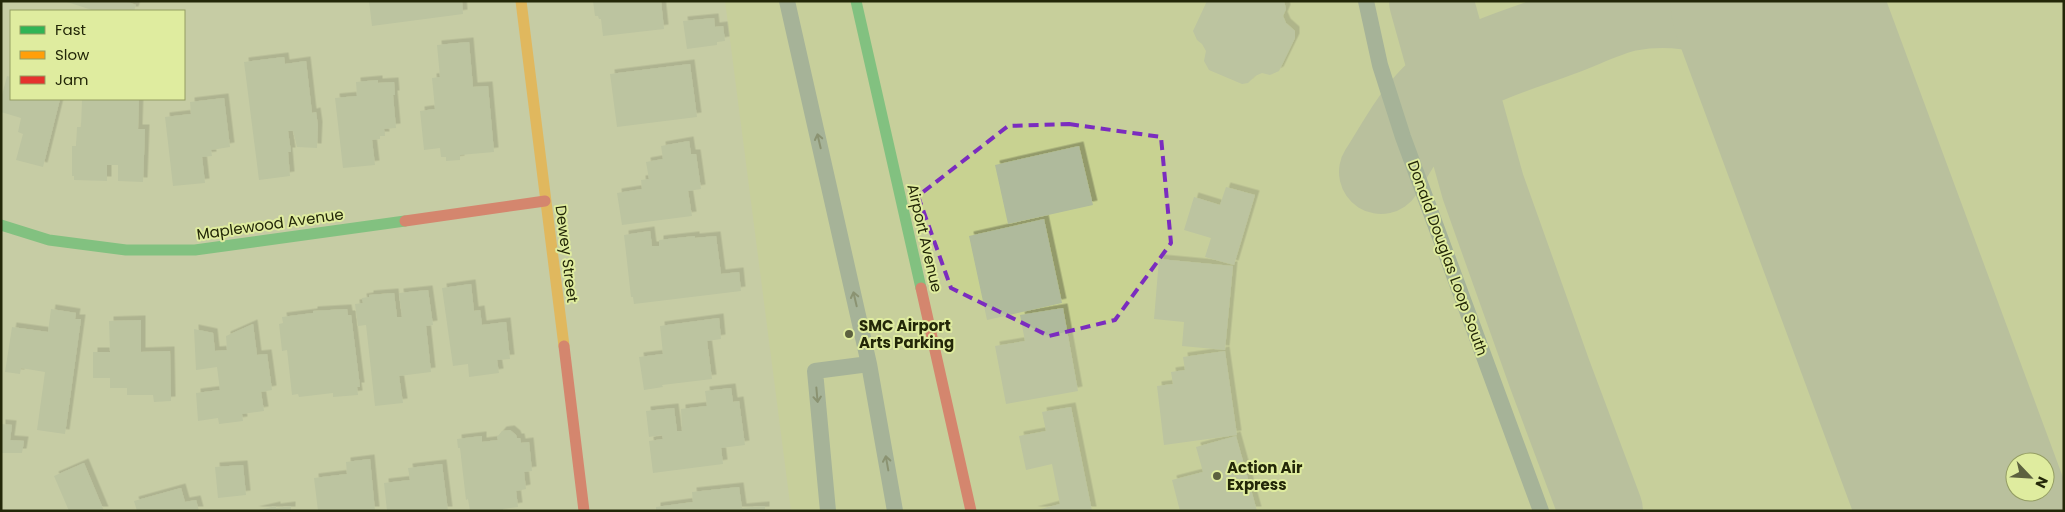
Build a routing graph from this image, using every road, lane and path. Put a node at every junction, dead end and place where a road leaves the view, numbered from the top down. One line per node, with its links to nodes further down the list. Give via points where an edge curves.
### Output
1 (521, 1): 5 (street, Dewey Street)
2 (787, 1): 7 (lane, one-way to 2)
3 (856, 1): 11 (street, Airport Avenue)
4 (1366, 1): 12 (lane, Donald Douglas Loop South, via 1380,65 1403,138)
5 (545, 201): 6 (street, Maplewood Avenue, via 195,250 126,250 49,240); 8 (street, Dewey Street)
6 (1, 225)
7 (869, 364): 9 (lane, one-way to 9, via 815,371); 10 (lane, one-way to 7)
8 (584, 511)
9 (828, 511)
10 (895, 511)
11 (970, 511)
12 (1541, 511)

